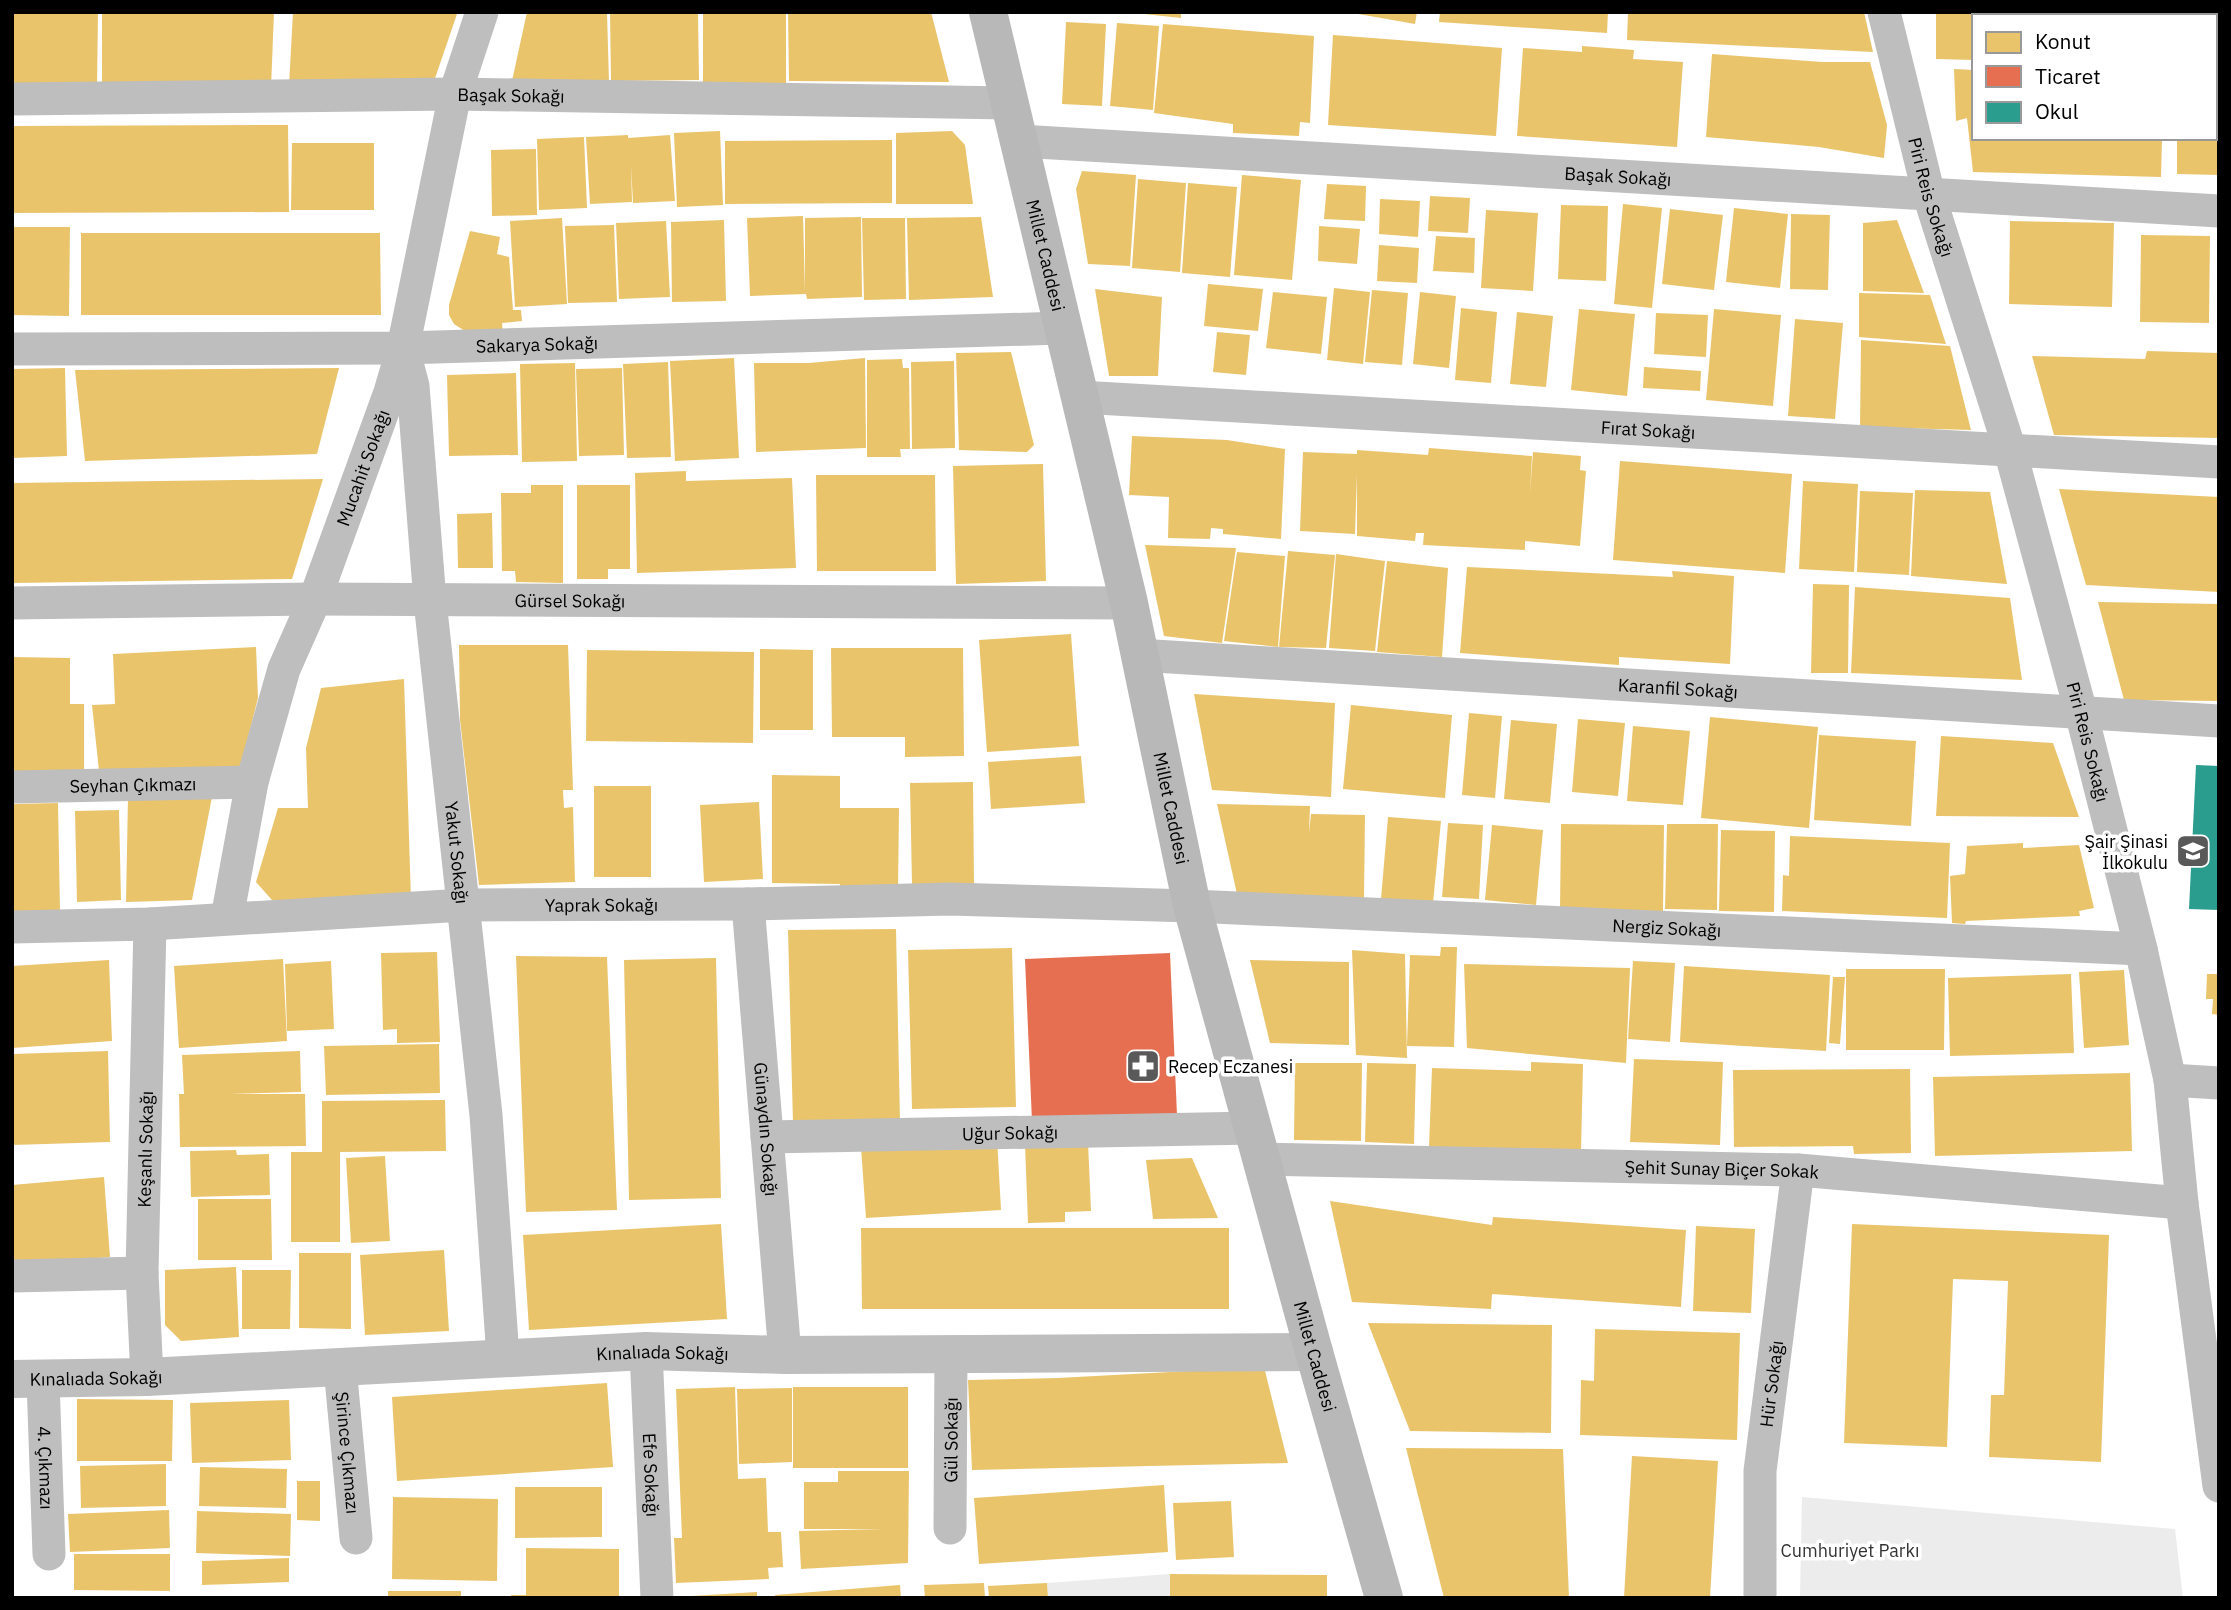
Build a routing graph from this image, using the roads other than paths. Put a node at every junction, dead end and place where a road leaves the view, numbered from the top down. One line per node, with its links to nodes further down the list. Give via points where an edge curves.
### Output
1 (482, 12): 4 (street, Mucahit Sokağı)
2 (988, 12): 6 (main road, Millet Caddesi)
3 (1884, 12): 8 (street, Piri Reis Sokağı)
4 (455, 94): 5 (street, Başak Sokağı); 6 (street, Başak Sokağı); 11 (street, Mucahit Sokağı)
5 (12, 99)
6 (1009, 103): 7 (main road, Millet Caddesi)
7 (1019, 141): 8 (street, Başak Sokağı); 10 (main road, Millet Caddesi)
8 (1929, 195): 9 (street, Başak Sokağı); 14 (street, Piri Reis Sokağı)
9 (2219, 211)
10 (1062, 328): 11 (street, Sakarya Sokağı); 13 (main road, Millet Caddesi)
11 (403, 348): 12 (street, Sakarya Sokağı); 16 (street, Mucahit Sokağı); 17 (street, Yakut Sokağı, via 413,386)
12 (12, 349)
13 (1079, 397): 14 (street, Fırat Sokağı); 19 (main road, Millet Caddesi)
14 (2010, 450): 15 (street, Fırat Sokağı); 21 (street, Piri Reis Sokağı)
15 (2219, 462)
16 (314, 599): 17 (street, Gürsel Sokağı); 18 (street, Gürsel Sokağı); 23 (street, Mucahit Sokağı, via 284,669)
17 (430, 601): 19 (street, Gürsel Sokağı); 25 (street, Yakut Sokağı)
18 (12, 603)
19 (1129, 603): 20 (main road, Millet Caddesi)
20 (1138, 655): 21 (street, Karanfil Sokağı); 27 (main road, Millet Caddesi)
21 (2081, 712): 22 (street, Karanfil Sokağı); 31 (street, Piri Reis Sokağı)
22 (2219, 722)
23 (252, 782): 24 (street, Seyhan Çıkmazı); 28 (street, Mucahit Sokağı)
24 (12, 787)
25 (464, 905): 26 (street, Yaprak Sokağı); 28 (street, Yaprak Sokağı); 44 (street, Yakut Sokağı, via 486,1115)
26 (748, 905): 27 (street, Yaprak Sokağı, via 950,899); 34 (street, Günaydın Sokağı)
27 (1192, 906): 31 (street, Nergiz Sokağı); 35 (main road, Millet Caddesi)
28 (227, 918): 29 (street, Yaprak Sokağı)
29 (150, 924): 30 (street, Yaprak Sokağı); 38 (street, Keşanlı Sokağı)
30 (12, 927)
31 (2141, 949): 32 (street, Piri Reis Sokağı)
32 (2170, 1080): 33 (street); 37 (street, Piri Reis Sokağı)
33 (2219, 1083)
34 (767, 1137): 35 (street, Uğur Sokağı); 43 (street, Günaydın Sokağı)
35 (1258, 1144): 36 (street, Şehit Sunay Biçer Sokak); 41 (main road, Millet Caddesi)
36 (1798, 1170): 37 (street, Şehit Sunay Biçer Sokak); 54 (street, Hür Sokağı, via 1760,1471)
37 (2182, 1203): 48 (street, Piri Reis Sokağı)
38 (142, 1273): 39 (street); 46 (street, Keşanlı Sokağı)
39 (12, 1276)
40 (646, 1351): 43 (street, Kınalıada Sokağı); 44 (street, Kınalıada Sokağı); 52 (street, Efe Sokağı)
41 (1314, 1352): 42 (street, Kınalıada Sokağı); 53 (main road, Millet Caddesi)
42 (951, 1353): 43 (street, Kınalıada Sokağı); 49 (street, Gül Sokağı)
43 (785, 1354)
44 (503, 1357): 45 (street, Kınalıada Sokağı)
45 (340, 1367): 46 (street, Kınalıada Sokağı); 50 (street, Şirince Çıkmazı)
46 (147, 1377): 47 (street, Kınalıada Sokağı)
47 (28, 1380): 51 (street, 4. Çıkmazı)
48 (2219, 1486)
49 (950, 1528)
50 (356, 1538)
51 (49, 1554)
52 (657, 1598)
53 (1384, 1598)
54 (1760, 1598)

